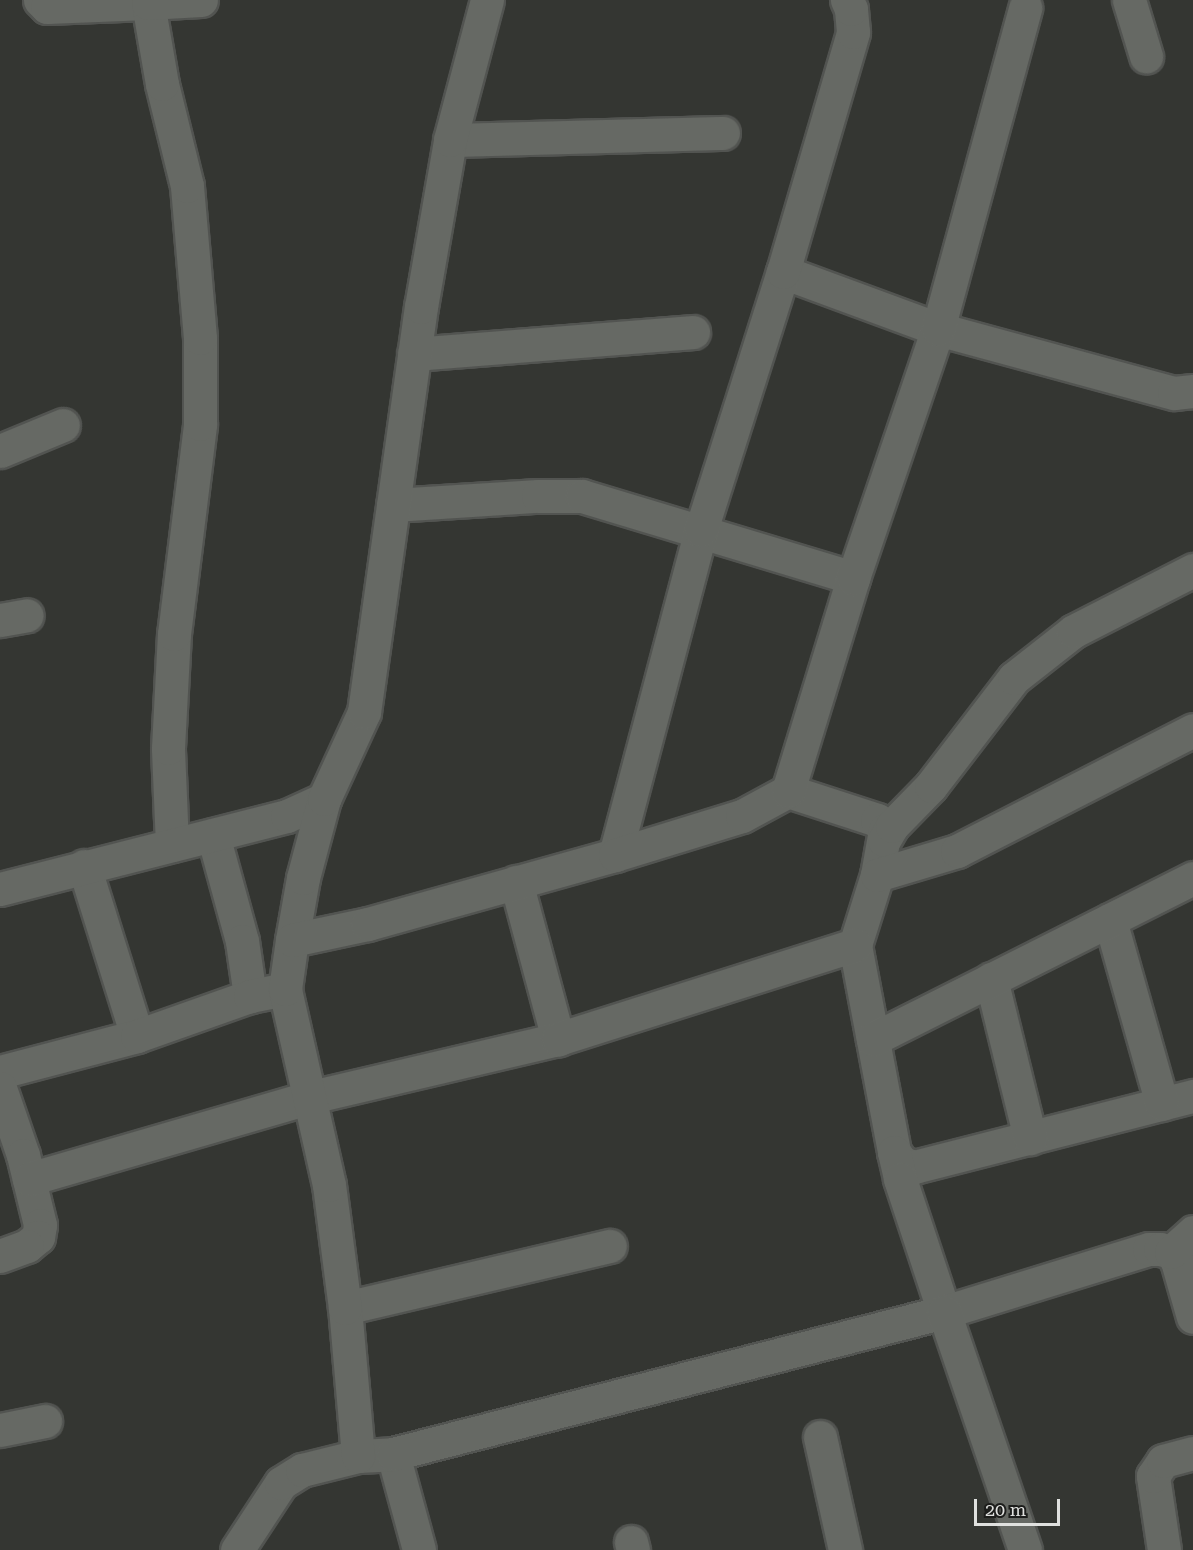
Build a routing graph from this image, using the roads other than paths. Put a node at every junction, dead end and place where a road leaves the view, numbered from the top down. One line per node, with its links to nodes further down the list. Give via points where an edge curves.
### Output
1 (40, 0): 6 (street, via 47,7)
2 (201, 0): 6 (street)
3 (487, 0): 10 (street)
4 (846, 0): 11 (street, via 853,32)
5 (1129, 0): 8 (street)
6 (148, 3): 27 (street, via 162,84 188,186 200,338 200,424 174,634 168,748)
7 (1025, 8): 12 (street)
8 (1146, 56)
9 (723, 133): 10 (street)
10 (450, 140): 14 (street)
11 (783, 272): 12 (street); 19 (street)
12 (938, 329): 15 (street, via 1174,393); 21 (street)
13 (693, 332): 14 (street)
14 (414, 354): 18 (street)
15 (1193, 391)
16 (63, 425): 17 (street)
17 (0, 451)
18 (393, 505): 19 (street, via 582,496); 24 (street, via 363,712)
19 (701, 530): 21 (street); 28 (street)
20 (1193, 570): 26 (street, via 1074,631 1014,678 931,786 892,826)
21 (853, 578): 23 (street)
22 (1193, 730): 30 (street, via 957,851)
23 (788, 791): 26 (street, via 877,820 885,830); 28 (street, via 742,816)
24 (324, 799): 25 (street, via 287,816); 35 (street)
25 (213, 835): 27 (street); 39 (street, via 242,941)
26 (885, 840): 30 (street)
27 (172, 845): 29 (street)
28 (615, 855): 32 (street)
29 (84, 866): 33 (street); 40 (street)
30 (876, 875): 36 (street)
31 (1193, 878): 34 (street)
32 (516, 882): 35 (street, via 368,924); 41 (street)
33 (0, 889)
34 (1110, 920): 37 (street); 46 (street)
35 (292, 940): 38 (street)
36 (855, 945): 41 (street); 42 (street)
37 (991, 979): 42 (street); 47 (street)
38 (285, 989): 39 (street); 45 (street)
39 (249, 996): 40 (street)
40 (137, 1036): 43 (street)
41 (558, 1039): 45 (street)
42 (873, 1039): 48 (street)
43 (0, 1072)
44 (0, 1088): 49 (street)
45 (311, 1097): 49 (street); 53 (street, via 329,1185)
46 (1178, 1100): 47 (street)
47 (1029, 1138): 48 (street, via 914,1167 902,1163)
48 (894, 1152): 54 (street)
49 (29, 1179): 52 (street, via 40,1225 38,1237 27,1246)
50 (1182, 1242): 54 (street); 55 (street, via 1177,1261)
51 (610, 1246): 53 (street)
52 (0, 1256)
53 (345, 1308): 61 (street)
54 (944, 1312): 60 (street); 65 (street)
55 (1193, 1317)
56 (45, 1421): 57 (street)
57 (0, 1430)
58 (820, 1437): 64 (street)
59 (1193, 1453): 66 (street, via 1163,1461 1153,1476)
60 (393, 1454): 61 (street); 63 (street)
61 (358, 1456): 62 (street, via 302,1470 280,1483)
62 (237, 1550)
63 (419, 1550)
64 (845, 1550)
65 (1025, 1550)
66 (1164, 1550)

